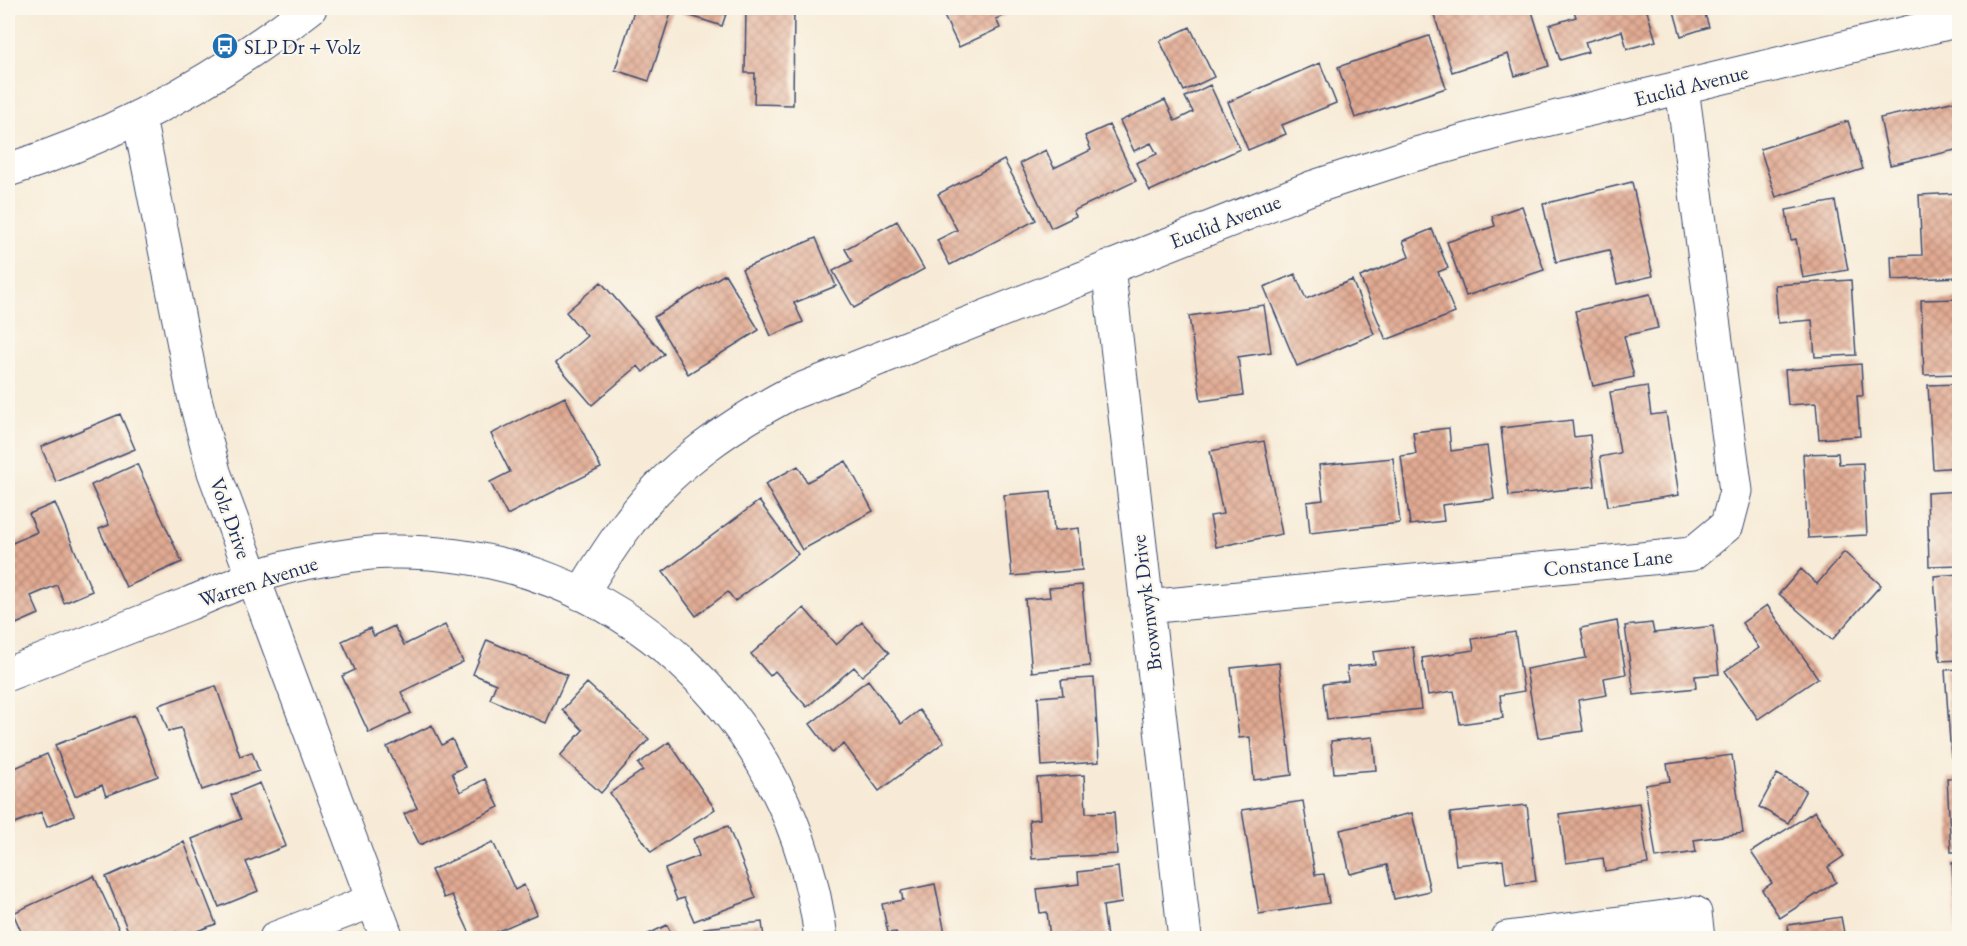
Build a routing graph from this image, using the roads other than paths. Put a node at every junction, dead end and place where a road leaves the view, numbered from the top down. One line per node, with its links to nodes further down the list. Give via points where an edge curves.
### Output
1 (310, 8): 4 (street, via 215,75)
2 (1959, 20): 3 (street, Euclid Avenue)
3 (1682, 88): 6 (street, Euclid Avenue, via 1409,156 1311,188); 9 (street, Constance Lane, via 1736,491 1727,525 1692,554)
4 (139, 118): 5 (street); 7 (street, Volz Drive, via 197,406 214,472)
5 (8, 170)
6 (1108, 267): 8 (street, Euclid Avenue, via 787,395 748,416 700,448 652,494 629,521); 9 (street, Brownwyk Drive)
7 (253, 579): 8 (street, Warren Avenue, via 307,562 395,552 461,557 512,567); 10 (street, Warren Avenue); 11 (street, Volz Drive)
8 (581, 594): 15 (street, Warren Avenue, via 638,627 679,658 716,695 748,736 778,787 800,842)
9 (1146, 607): 16 (street, Brownwyk Drive)
10 (8, 674)
11 (372, 901): 13 (street); 14 (street, Volz Drive)
12 (1696, 926): 17 (street)
13 (276, 939)
14 (387, 939)
15 (821, 939)
16 (1185, 939)
17 (1507, 939)

